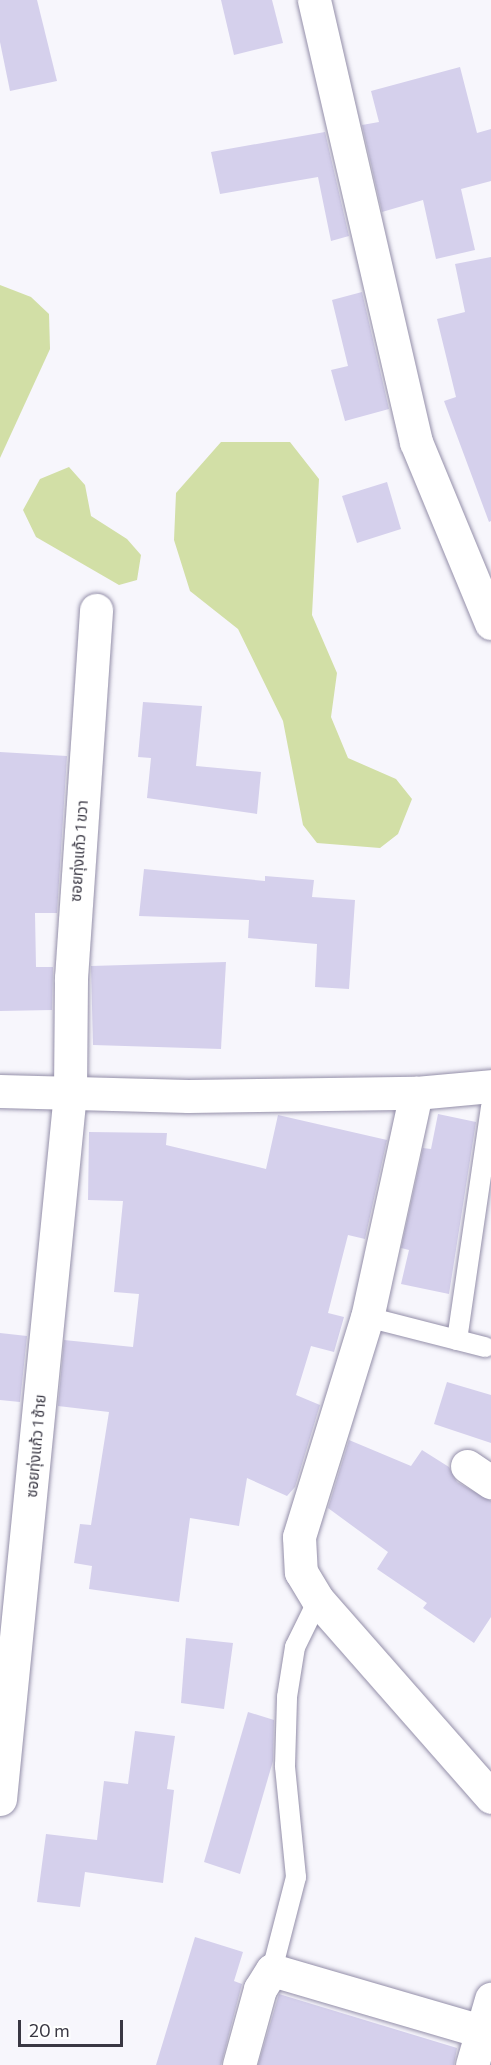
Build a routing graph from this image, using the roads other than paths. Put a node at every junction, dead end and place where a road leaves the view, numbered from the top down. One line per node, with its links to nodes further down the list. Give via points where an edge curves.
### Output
1 (314, 0): 3 (street, via 416,442)
2 (96, 610): 6 (street, ซอยทุ่งแก้ว 1 ขวา, via 71,966)
3 (491, 623)
4 (491, 1086): 7 (street)
5 (0, 1091): 6 (street)
6 (70, 1093): 7 (street); 14 (street, ซอยทุ่งแก้ว 1 ซ้าย)
7 (416, 1094): 9 (street)
8 (491, 1106): 10 (lane)
9 (367, 1317): 10 (lane); 12 (street, via 299,1537 301,1572)
10 (457, 1340): 11 (lane)
11 (484, 1347)
12 (318, 1600): 13 (street); 15 (lane, via 295,1647 287,1696 285,1766 296,1876)
13 (491, 1797)
14 (0, 1799)
15 (272, 1970): 17 (street); 18 (street, via 260,1989)
16 (491, 1998): 17 (street)
17 (481, 2031): 19 (street)
18 (239, 2065)
19 (472, 2065)

